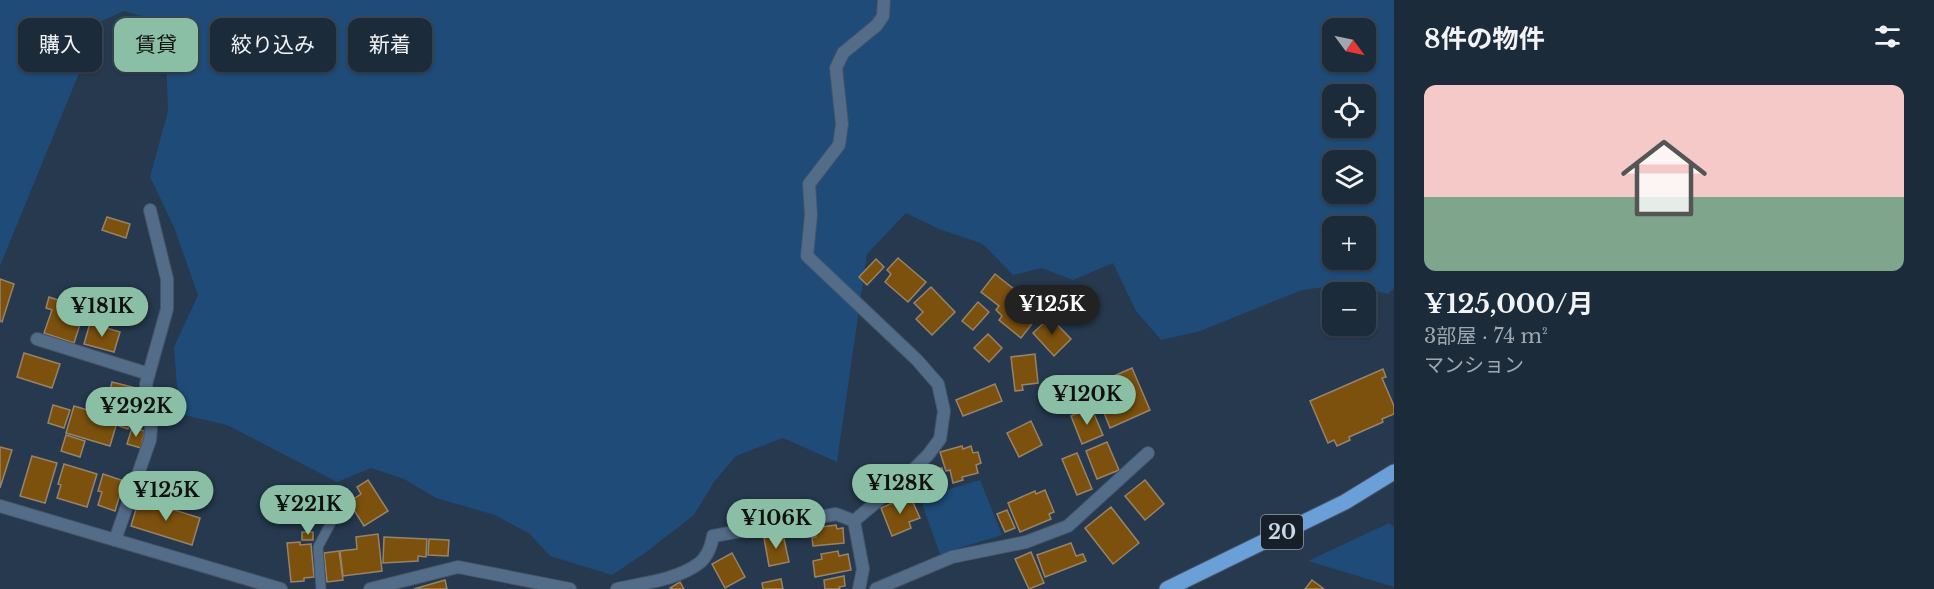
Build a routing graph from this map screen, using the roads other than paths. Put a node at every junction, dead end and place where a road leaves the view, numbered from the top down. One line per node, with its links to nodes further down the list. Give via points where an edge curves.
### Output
1 (884, 0): 9 (street, via 883,16 877,25 843,53 836,68 842,124 839,145 809,184 807,255 917,360 938,384 944,411 940,440 928,455)
2 (150, 210): 4 (street, via 167,279 166,309)
3 (37, 339): 4 (street)
4 (149, 374): 10 (street, via 146,384 150,440)
5 (1148, 453): 17 (street, via 1068,526 1026,542 952,557)
6 (1394, 472): 18 (main road, 20, via 1345,502)
7 (0, 506): 10 (street)
8 (335, 515): 12 (lane, via 318,547)
9 (854, 521): 15 (street, via 836,514 713,536 710,549 699,564 674,575); 16 (street, via 863,569)
10 (115, 540): 11 (street)
11 (281, 589)
12 (321, 589)
13 (370, 589): 14 (street, via 458,567)
14 (570, 589)
15 (617, 589)
16 (859, 589)
17 (876, 589)
18 (1167, 589)

